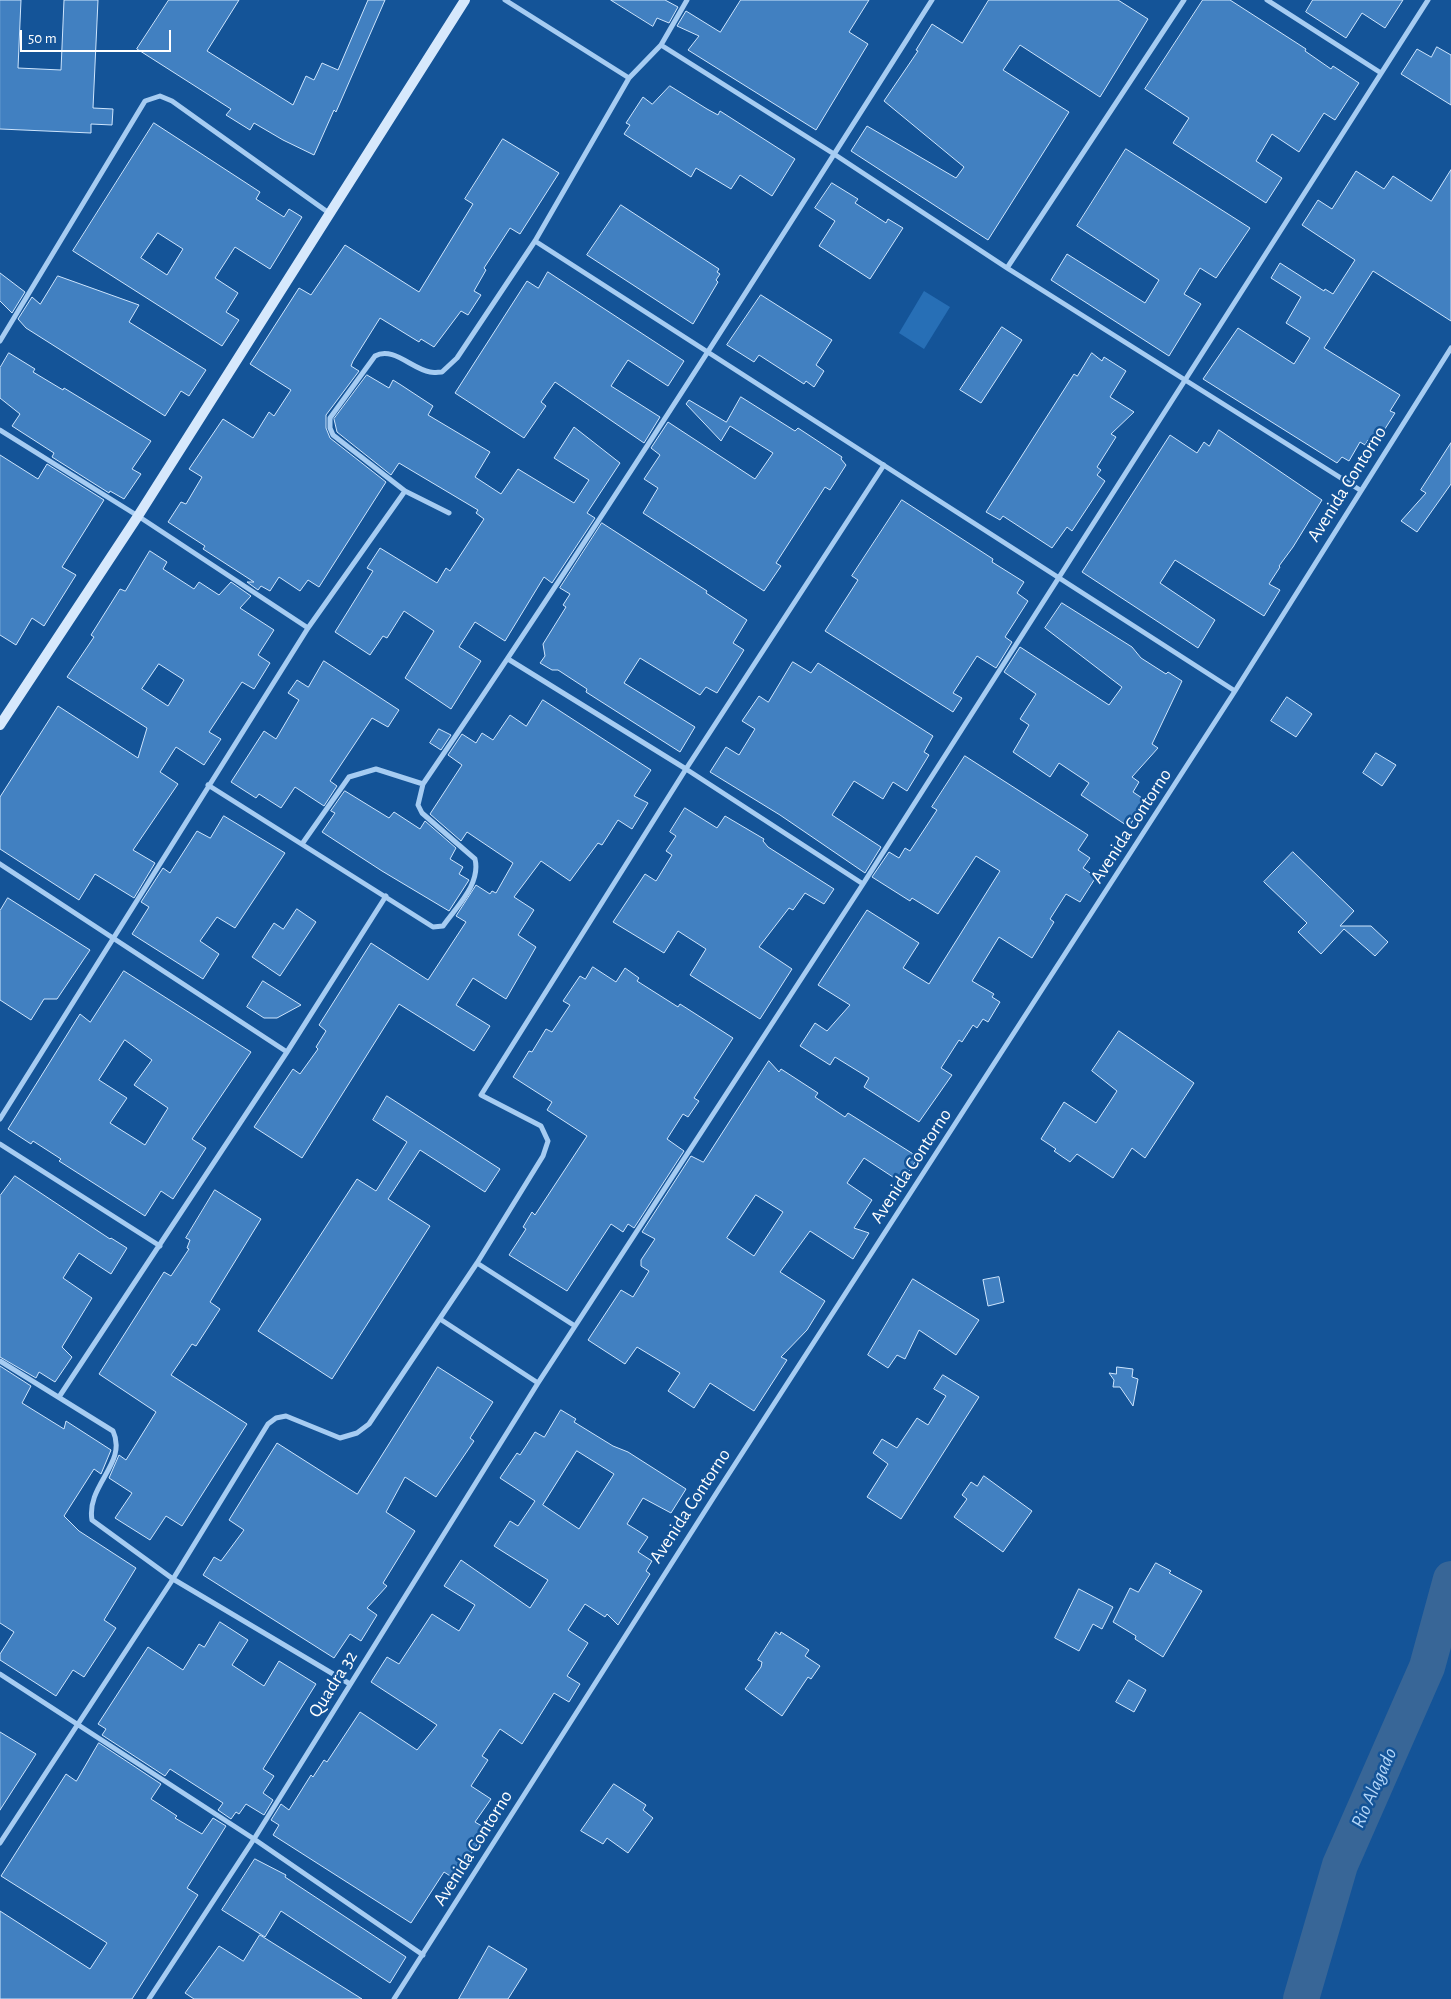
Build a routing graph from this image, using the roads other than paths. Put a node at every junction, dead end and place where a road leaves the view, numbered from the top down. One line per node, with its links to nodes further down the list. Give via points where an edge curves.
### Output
1 (465, 0): 12 (street)
2 (687, 0): 8 (street)
3 (932, 0): 11 (street)
4 (1184, 0): 14 (street)
5 (1267, 0): 9 (street)
6 (1428, 0): 9 (street, Quadra 32)
7 (508, 1): 10 (street)
8 (661, 45): 10 (street); 11 (street)
9 (1381, 73): 18 (street, Quadra 32)
10 (629, 78): 13 (street)
11 (834, 154): 14 (street); 17 (street)
12 (329, 214): 15 (street, via 172,101 160,96 145,101); 24 (street)
13 (535, 241): 17 (street); 22 (street, via 457,358 442,372 429,372 390,354 380,353 374,356 330,418 334,435)
14 (1007, 268): 18 (street)
15 (0, 342)
16 (1451, 348): 21 (street, Avenida Contorno)
17 (708, 352): 20 (street); 27 (street)
18 (1186, 379): 21 (street); 25 (street, Quadra 32)
19 (0, 430): 24 (street)
20 (884, 465): 25 (street); 30 (street)
21 (1360, 490): 28 (street, Avenida Contorno)
22 (405, 491): 23 (street); 26 (street)
23 (449, 514)
24 (138, 516): 26 (street); 29 (street)
25 (1059, 578): 28 (street); 35 (street, Quadra 32)
26 (308, 628): 32 (street)
27 (508, 659): 30 (street); 31 (street)
28 (1235, 691): 54 (street, Avenida Contorno, via 719,1488)
29 (0, 725)
30 (686, 769): 35 (street); 42 (street, via 481,1095 541,1126 548,1141 543,1156)
31 (423, 784): 33 (street, via 376,769 349,777); 36 (street, via 418,805 422,813 475,858 474,882 443,926 439,927 433,927)
32 (208, 785): 33 (street); 37 (street)
33 (302, 844): 36 (street)
34 (0, 864): 37 (street)
35 (862, 884): 44 (street, Quadra 32)
36 (386, 896): 38 (street)
37 (112, 937): 38 (street); 39 (street)
38 (287, 1052): 41 (street)
39 (0, 1119)
40 (0, 1144): 41 (street)
41 (160, 1246): 47 (street)
42 (477, 1263): 43 (street); 44 (street)
43 (440, 1319): 46 (street); 48 (street, via 369,1424 357,1433 340,1438 286,1416 268,1424)
44 (575, 1326): 46 (street, Quadra 32)
45 (0, 1361): 47 (street)
46 (538, 1382): 50 (street, Quadra 32)
47 (59, 1397): 48 (street, via 113,1431 118,1440 118,1451 93,1498 90,1508 92,1520)
48 (173, 1579): 50 (street); 51 (street)
49 (0, 1674): 51 (street)
50 (350, 1684): 52 (street, Quadra 32)
51 (78, 1724): 52 (street); 53 (street)
52 (254, 1839): 54 (street); 55 (street, Quadra 32)
53 (0, 1843)
54 (423, 1955): 56 (street, Avenida Contorno)
55 (149, 1999)
56 (394, 1999)

